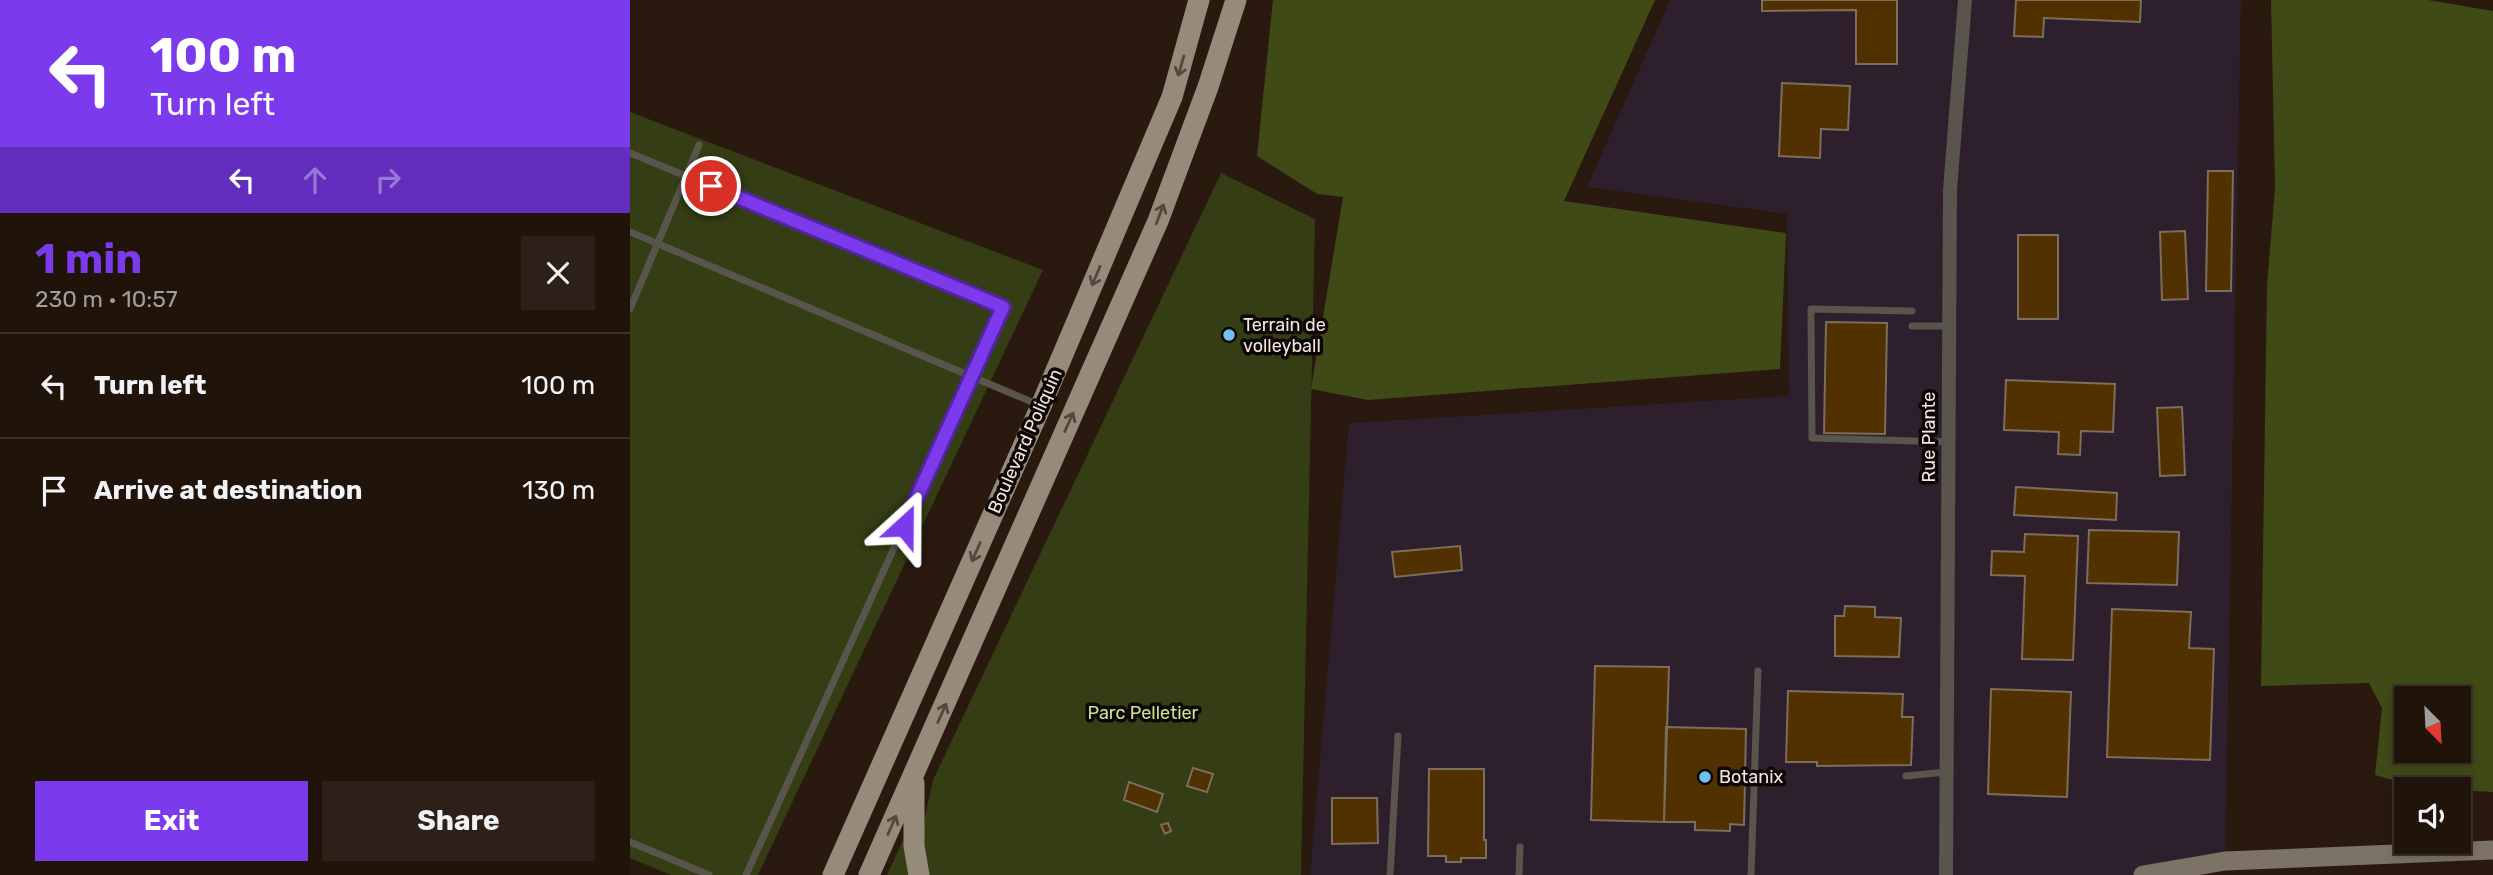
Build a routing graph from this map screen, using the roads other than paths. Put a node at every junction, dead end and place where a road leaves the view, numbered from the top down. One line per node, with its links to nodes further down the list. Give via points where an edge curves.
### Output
1 (1199, 0): 14 (main road, Boulevard Poliquin, one-way to 14, via 1172,97)
2 (1236, 0): 19 (main road, Boulevard Poliquin, one-way to 2, via 1158,221)
3 (1965, 0): 12 (street, Rue Plante, via 1950,190)
4 (699, 145): 6 (lane)
5 (630, 153): 6 (lane)
6 (687, 176): 8 (lane); 13 (lane, via 1003,307)
7 (630, 232): 8 (lane)
8 (659, 244): 9 (lane); 13 (lane)
9 (630, 309)
10 (1912, 311): 15 (lane, via 1811,309 1812,438)
11 (1912, 326): 12 (lane)
12 (1949, 326): 15 (street, Rue Plante)
13 (971, 376): 14 (lane); 27 (lane)
14 (1041, 406): 21 (main road, Boulevard Poliquin, one-way to 21)
15 (1948, 442): 18 (street, Rue Plante)
16 (1758, 671): 34 (lane)
17 (1398, 736): 32 (lane)
18 (1946, 772): 20 (lane); 35 (street, Rue Plante)
19 (915, 776): 30 (main road, Boulevard Poliquin, one-way to 19); 31 (main road, via 914,846)
20 (1906, 776)
21 (849, 841): 28 (main road); 29 (main road, Boulevard Poliquin)
22 (630, 842): 26 (lane)
23 (1520, 847): 33 (lane)
24 (2493, 850): 25 (street)
25 (2225, 868): 36 (street)
26 (709, 875)
27 (746, 875)
28 (825, 875)
29 (833, 875)
30 (869, 875)
31 (919, 875)
32 (1390, 875)
33 (1519, 875)
34 (1751, 875)
35 (1946, 875)
36 (2143, 875)

